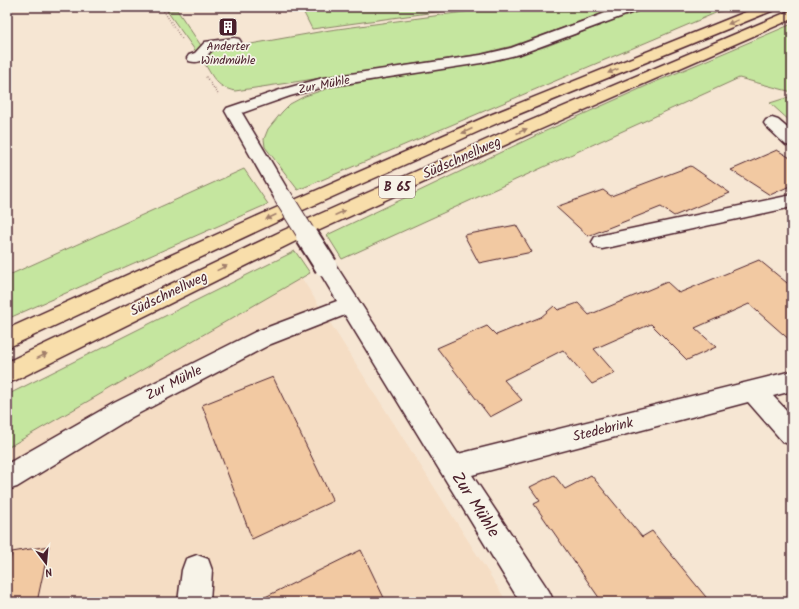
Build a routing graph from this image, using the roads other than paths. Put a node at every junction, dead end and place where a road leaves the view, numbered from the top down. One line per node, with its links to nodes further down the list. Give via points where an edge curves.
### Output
1 (634, 7): 10 (street, Zur Mühle, bridge, via 508,52 481,59 323,83 233,111)
2 (769, 7): 11 (highway, Südschnellweg / B 65, one-way to 11, via 496,118 276,215)
3 (792, 14): 12 (highway, Südschnellweg / B 65, one-way to 3, via 291,235 526,129)
4 (234, 42): 5 (street, via 210,45 200,56)
5 (194, 58)
6 (772, 123): 7 (street)
7 (792, 140)
8 (792, 201): 9 (street)
9 (602, 242)
10 (350, 305): 16 (street, Zur Mühle); 17 (street, Zur Mühle, via 263,338 123,410)
11 (7, 339)
12 (7, 373)
13 (792, 381): 14 (street, Stedebrink)
14 (754, 392): 15 (street); 16 (street, Stedebrink)
15 (792, 434)
16 (452, 468): 20 (street, Zur Mühle)
17 (7, 478)
18 (197, 570): 19 (street)
19 (194, 602)
20 (538, 602)

